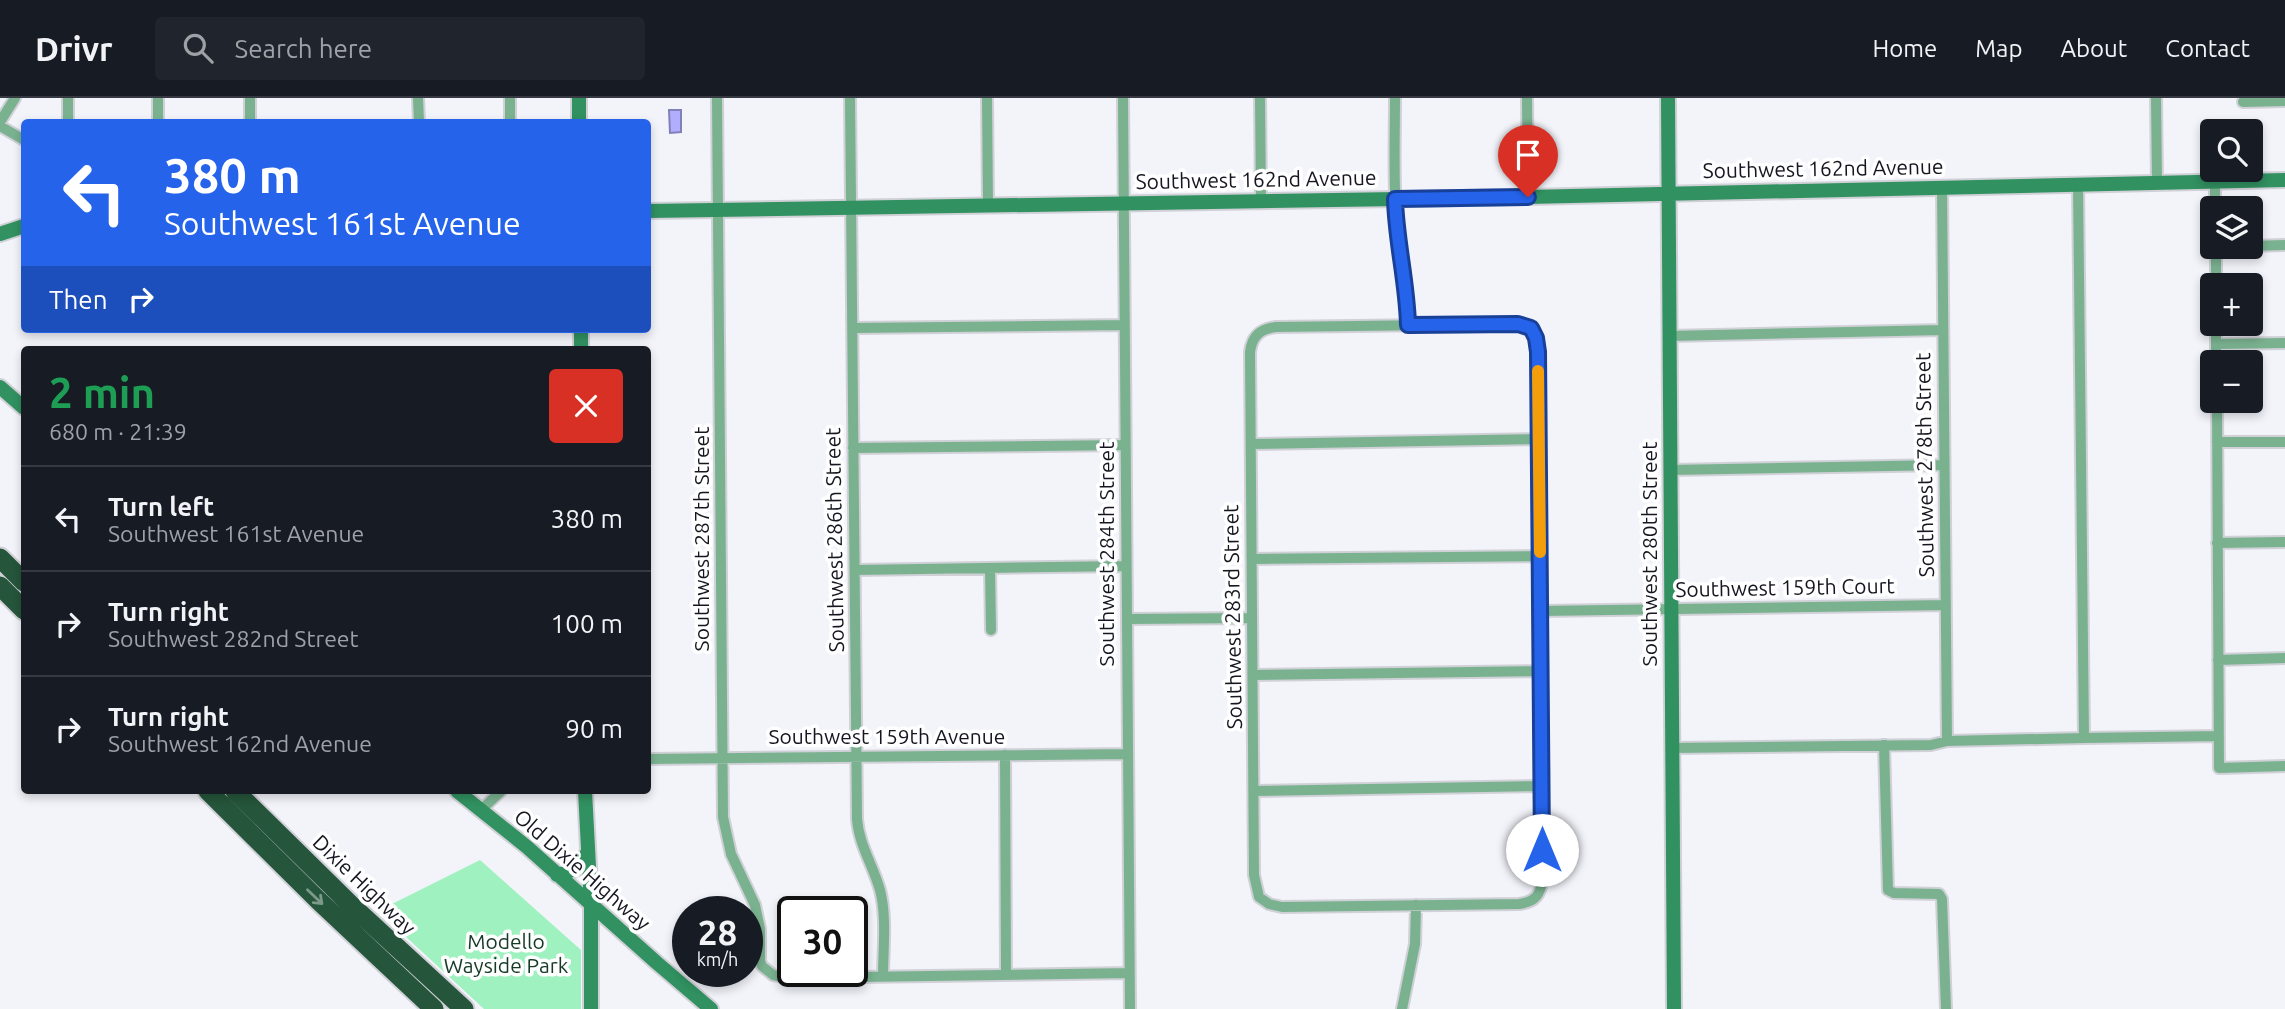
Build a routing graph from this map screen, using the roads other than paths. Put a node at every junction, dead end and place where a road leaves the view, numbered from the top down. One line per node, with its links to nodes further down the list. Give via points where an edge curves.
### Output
1 (15, 98): 25 (street)
2 (68, 98): 19 (street)
3 (158, 98): 20 (street)
4 (250, 98): 21 (street)
5 (418, 98): 22 (street)
6 (510, 98): 23 (street)
7 (579, 98): 24 (street)
8 (718, 98): 41 (street, Southwest 287th Street)
9 (850, 98): 39 (street, Southwest 286th Street)
10 (987, 98): 38 (street)
11 (1123, 98): 37 (street, Southwest 284th Street)
12 (1260, 98): 36 (street)
13 (1395, 98): 35 (street)
14 (1527, 98): 34 (street)
15 (1668, 98): 33 (street, Southwest 280th Street)
16 (2156, 98): 30 (street)
17 (2285, 101): 18 (street)
18 (2244, 102)
19 (68, 119)
20 (158, 119)
21 (250, 119)
22 (418, 119)
23 (510, 119)
24 (579, 119)
25 (0, 124): 26 (street)
26 (21, 138)
27 (2263, 180): 28 (street, Southwest 162nd Avenue)
28 (2285, 180)
29 (2200, 182): 30 (street, Southwest 162nd Avenue)
30 (2157, 183): 31 (street, Southwest 162nd Avenue)
31 (2078, 184): 32 (street, Southwest 162nd Avenue); 88 (street)
32 (1942, 187): 33 (street, Southwest 162nd Avenue); 49 (street, Southwest 278th Street)
33 (1669, 193): 34 (street, Southwest 162nd Avenue); 50 (street, Southwest 280th Street)
34 (1528, 197): 35 (street, Southwest 162nd Avenue)
35 (1395, 199): 36 (street, Southwest 162nd Avenue); 47 (street)
36 (1261, 201): 37 (street, Southwest 162nd Avenue)
37 (1123, 203): 38 (street, Southwest 162nd Avenue); 46 (street, Southwest 284th Street)
38 (988, 205): 39 (street, Southwest 162nd Avenue)
39 (851, 208): 41 (street, Southwest 162nd Avenue); 48 (street, Southwest 286th Street)
40 (651, 211): 41 (street, Southwest 162nd Avenue)
41 (718, 211): 95 (street, Southwest 287th Street)
42 (21, 227): 43 (street)
43 (0, 234)
44 (2285, 245): 45 (street)
45 (2263, 246)
46 (1124, 325): 48 (street); 62 (street, Southwest 284th Street)
47 (1408, 325): 58 (street, via 1518,324 1531,328 1538,352); 61 (street, Southwest 283rd Street, via 1276,327 1259,332 1250,352)
48 (853, 328): 63 (street, Southwest 286th Street)
49 (1943, 330): 50 (street); 64 (street, Southwest 278th Street)
50 (1669, 336): 65 (street, Southwest 280th Street)
51 (2216, 336): 53 (street)
52 (2285, 343): 53 (street)
53 (2216, 344): 54 (street)
54 (2216, 350)
55 (0, 387): 56 (street)
56 (21, 405)
57 (2217, 413): 59 (street)
58 (1539, 439): 61 (street); 68 (street)
59 (2217, 442): 60 (street); 67 (street)
60 (2285, 442)
61 (1251, 444): 70 (street, Southwest 283rd Street)
62 (1125, 445): 63 (street); 71 (street, Southwest 284th Street)
63 (853, 448): 73 (street, Southwest 286th Street)
64 (1944, 465): 65 (street); 76 (street, Southwest 278th Street)
65 (1670, 470): 78 (street, Southwest 280th Street)
66 (2285, 541): 67 (street)
67 (2217, 543): 84 (street)
68 (1540, 556): 70 (street); 79 (street)
69 (0, 558): 74 (highway)
70 (1252, 559): 80 (street, Southwest 283rd Street)
71 (1126, 566): 72 (street); 81 (street, Southwest 284th Street)
72 (990, 568): 73 (street); 82 (street)
73 (855, 570): 94 (street, Southwest 286th Street)
74 (21, 579)
75 (0, 586): 77 (highway)
76 (1946, 605): 78 (street, Southwest 159th Court); 89 (street, Southwest 278th Street)
77 (21, 607)
78 (1671, 610): 79 (street, Southwest 159th Court); 91 (street, Southwest 280th Street)
79 (1541, 611): 85 (street)
80 (1252, 618): 81 (street); 86 (street, Southwest 283rd Street)
81 (1127, 619): 92 (street, Southwest 284th Street)
82 (991, 630)
83 (2285, 658): 84 (street)
84 (2218, 660): 87 (street)
85 (1541, 671): 86 (street); 98 (street)
86 (1253, 675): 99 (street, Southwest 283rd Street)
87 (2218, 736): 88 (street); 97 (street, via 2219,768)
88 (2084, 738): 89 (street)
89 (1947, 741): 90 (street)
90 (1884, 745): 91 (street); 124 (street, via 1888,890 1939,894 1942,899)
91 (1672, 748): 123 (street, Southwest 280th Street)
92 (1127, 754): 93 (street, Southwest 159th Avenue); 113 (street, Southwest 284th Street)
93 (1005, 755): 94 (street, Southwest 159th Avenue); 114 (street)
94 (856, 757): 95 (street, Southwest 159th Avenue); 115 (street, Southwest 286th Street, via 858,832 883,904)
95 (722, 758): 96 (street, Southwest 159th Avenue); 115 (street, Southwest 287th Street, via 724,829 755,905 765,971 788,978)
96 (651, 759)
97 (2285, 765)
98 (1542, 786): 99 (street); 111 (street, via 1542,879 1537,897 1519,904)
99 (1254, 791): 111 (street, Southwest 283rd Street, via 1255,884 1263,901 1282,907)
100 (211, 794): 106 (highway, Dixie Highway)
101 (238, 794): 109 (highway, Dixie Highway)
102 (461, 794): 105 (street, Old Dixie Highway)
103 (498, 794): 105 (street)
104 (585, 794): 107 (street)
105 (481, 810): 108 (street, Old Dixie Highway)
106 (232, 815): 109 (highway, via 244,814 299,865); 112 (highway, Dixie Highway, one-way to 112)
107 (588, 848): 108 (street, via 577,870); 110 (street)
108 (557, 875): 110 (street, Old Dixie Highway)
109 (332, 886): 118 (highway, Dixie Highway)
110 (591, 905): 119 (street); 120 (street, Old Dixie Highway)
111 (1416, 905): 122 (street, via 1415,944)
112 (387, 965): 116 (highway, Dixie Highway); 117 (highway, via 403,966)
113 (1129, 973): 114 (street); 121 (street, Southwest 284th Street)
114 (1006, 975): 115 (street)
115 (883, 977)
116 (434, 1009)
117 (447, 1009)
118 (464, 1009)
119 (591, 1009)
120 (711, 1009)
121 (1130, 1009)
122 (1402, 1009)
123 (1674, 1009)
124 (1946, 1009)

